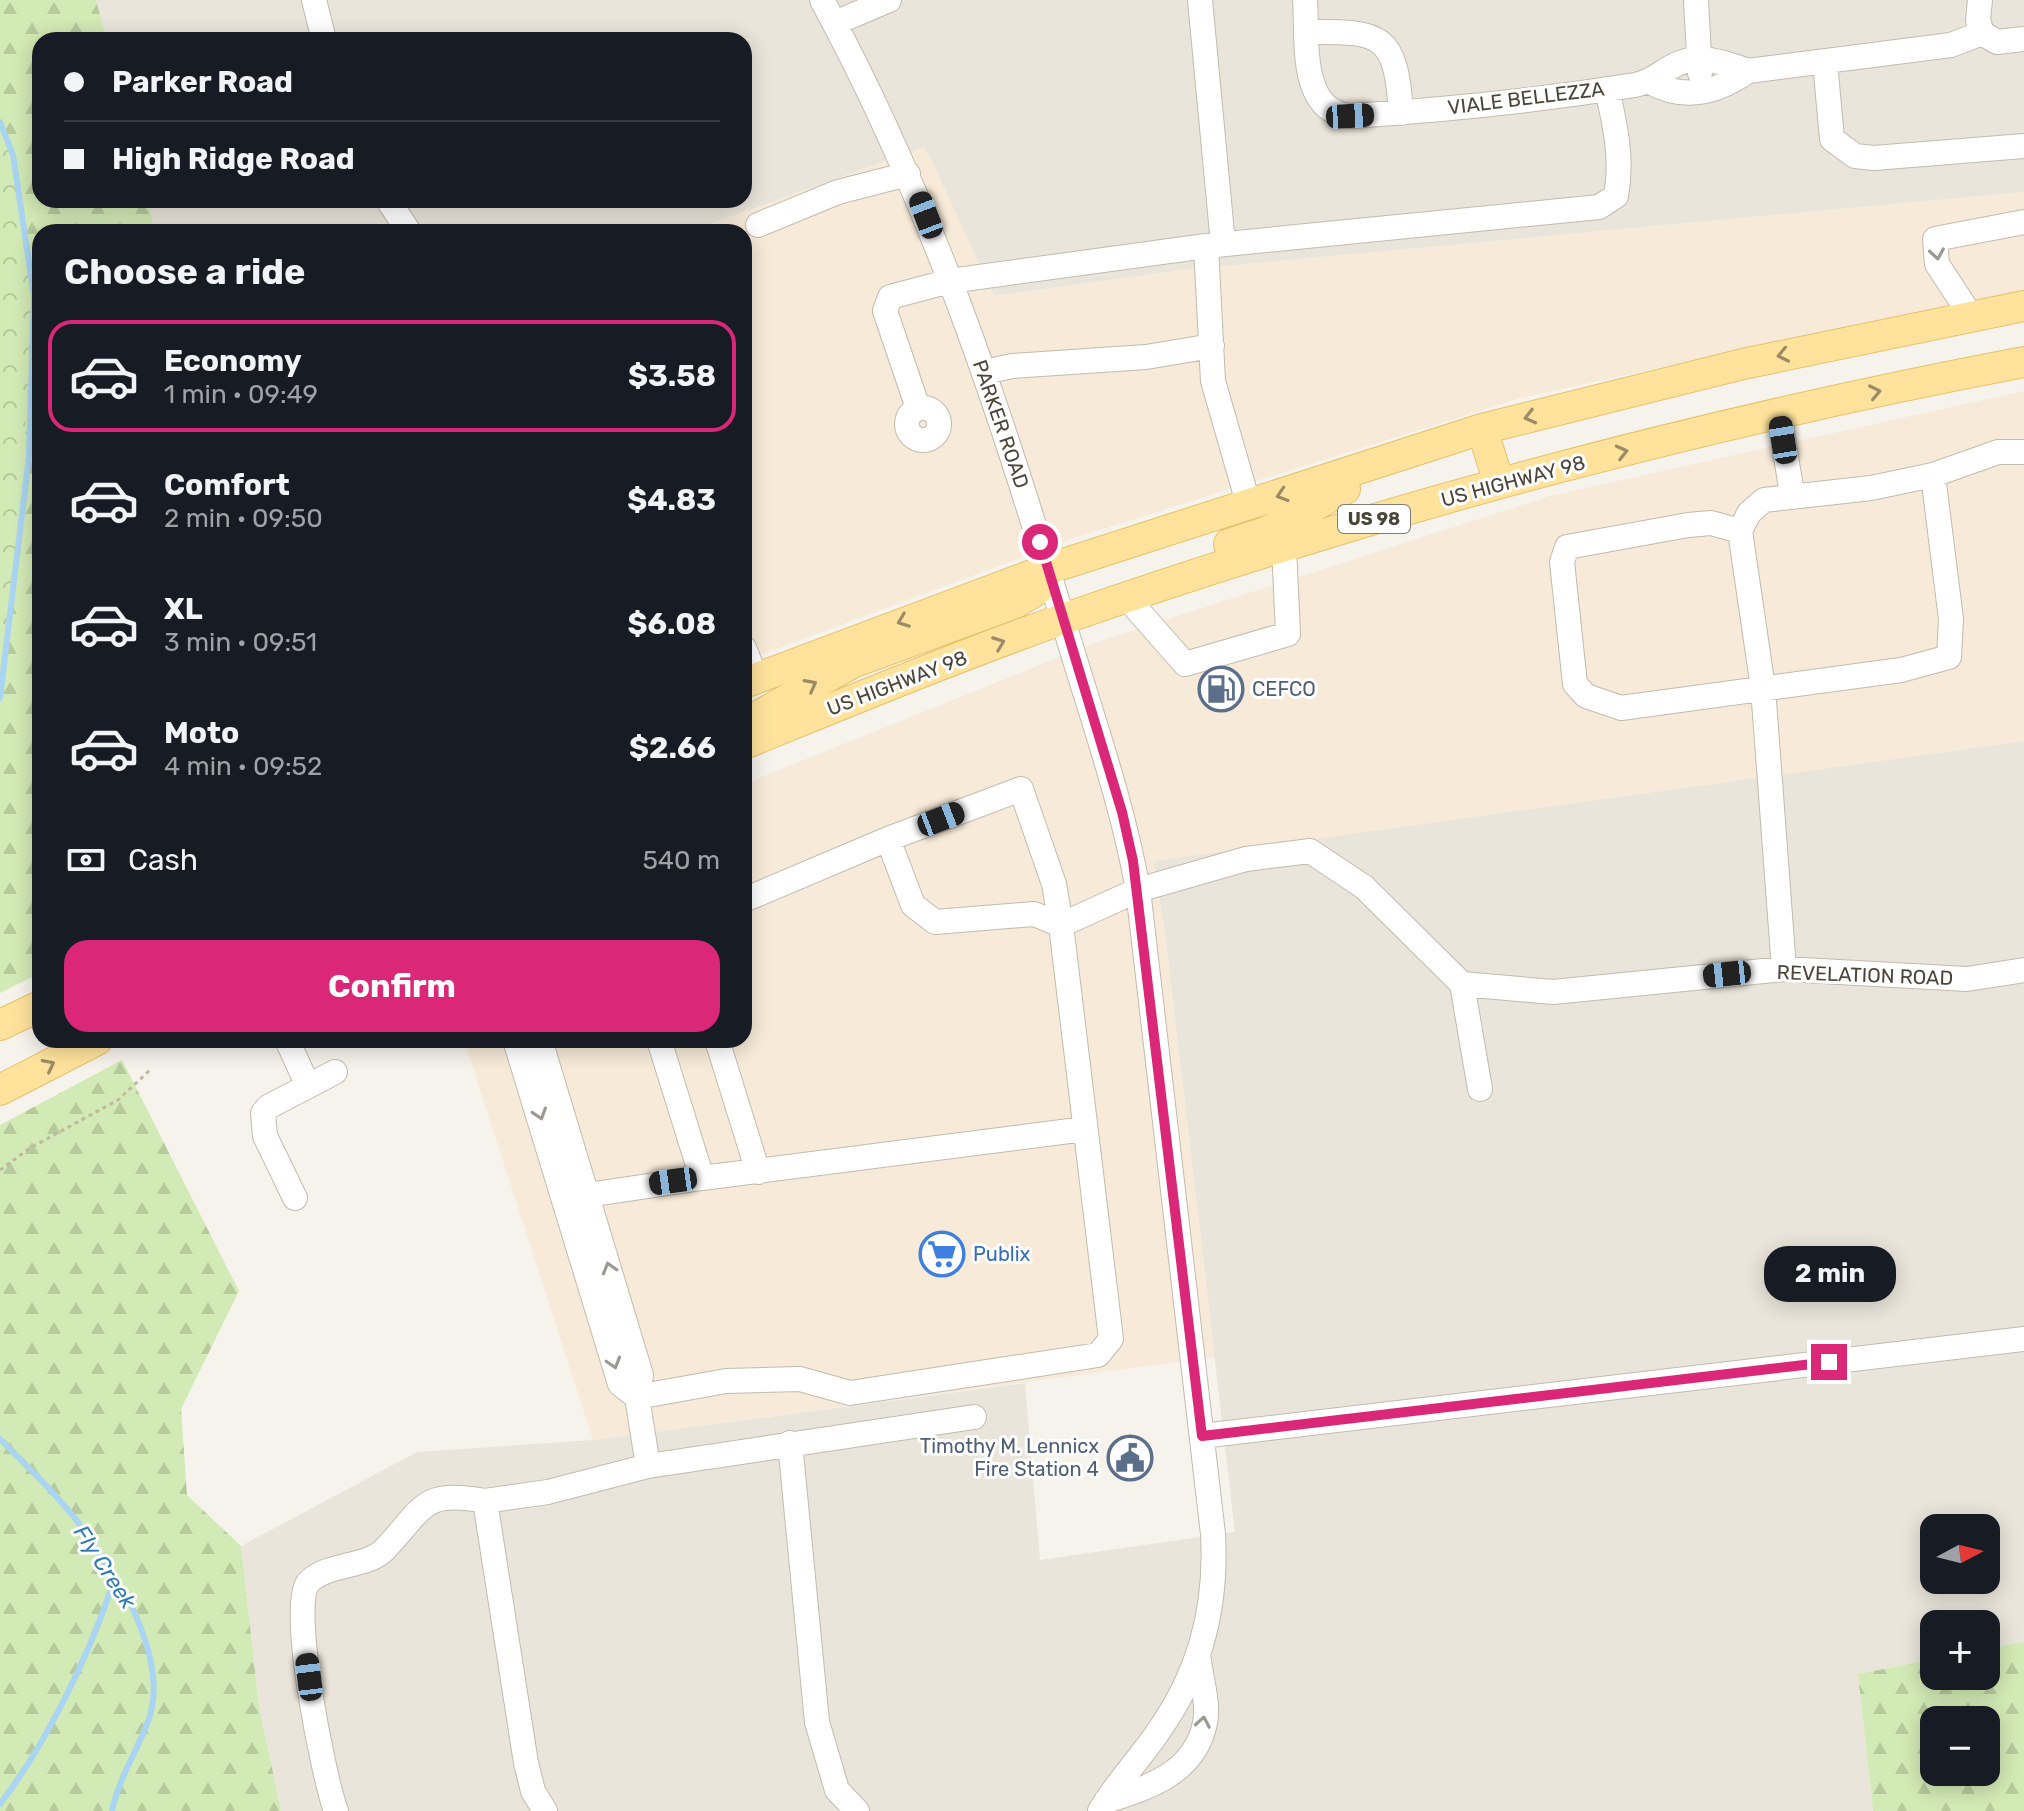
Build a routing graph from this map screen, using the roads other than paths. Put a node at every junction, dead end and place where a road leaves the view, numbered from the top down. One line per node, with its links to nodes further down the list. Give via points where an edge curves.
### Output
1 (314, 0): 9 (street)
2 (822, 0): 8 (street, PARKER ROAD)
3 (889, 0): 8 (street)
4 (1200, 0): 24 (street)
5 (1305, 0): 10 (street, VIALE BELLEZZA)
6 (1696, 0): 13 (street)
7 (1980, 0): 11 (street)
8 (835, 23): 21 (street, PARKER ROAD)
9 (322, 32)
10 (1308, 32): 19 (street, via 1361,33 1385,45 1395,62); 19 (street, VIALE BELLEZZA, via 1309,71 1316,94 1329,110 1350,116)
11 (1982, 33): 12 (street, VIALE BELLEZZA, via 1997,42); 14 (street, VIALE BELLEZZA, via 1951,45)
12 (2024, 39)
13 (1699, 59): 15 (street, VIALE BELLEZZA); 16 (street, VIALE BELLEZZA, via 1669,65); 18 (street)
14 (1825, 62): 15 (street, VIALE BELLEZZA); 20 (street, via 1832,139 1855,156)
15 (1748, 71): 18 (street, VIALE BELLEZZA, via 1726,87)
16 (1650, 82): 17 (street, VIALE BELLEZZA); 18 (street, VIALE BELLEZZA, via 1671,93)
17 (1607, 89): 19 (street, VIALE BELLEZZA); 24 (street, via 1620,174 1616,196 1599,207)
18 (1702, 92)
19 (1401, 113)
20 (2024, 146)
21 (908, 174): 23 (street, via 838,192); 25 (street, PARKER ROAD)
22 (2024, 222): 27 (street, one-way to 27, via 1935,239 1937,264)
23 (758, 225)
24 (1214, 245): 25 (street); 28 (street)
25 (950, 281): 30 (street, PARKER ROAD); 31 (street, via 886,302)
26 (2024, 306): 27 (main road, US 98)
27 (1971, 316): 33 (main road, US 98, one-way to 33, via 1743,364)
28 (1212, 346): 30 (street); 39 (street, via 1213,381)
29 (2024, 362): 32 (main road, US HIGHWAY 98 / US 98, one-way to 29)
30 (984, 372): 42 (street, PARKER ROAD)
31 (918, 408)
32 (1779, 413): 37 (main road, US HIGHWAY 98 / US 98, one-way to 32); 38 (street)
33 (1482, 429): 34 (main road, US 98); 37 (main road)
34 (1417, 450): 39 (main road, US 98, one-way to 39); 44 (main road, via 1266,532 1077,596)
35 (2024, 452): 36 (street, via 1998,452)
36 (1933, 475): 38 (street, via 1871,488); 46 (street, via 1951,619 1949,657 1901,670)
37 (1499, 483): 41 (main road, US HIGHWAY 98 / US 98)
38 (1792, 494): 40 (street, via 1764,500)
39 (1249, 506): 42 (main road, US 98)
40 (1740, 531): 46 (street); 46 (street, via 1711,523 1688,525 1567,547 1562,562 1575,684 1586,696 1621,708)
41 (1284, 547): 43 (main road, US HIGHWAY 98 / US 98); 43 (street, via 1288,634 1185,664)
42 (1048, 569): 44 (street, PARKER ROAD); 45 (main road, US 98, one-way to 45); 47 (main road, one-way to 42, via 852,663 1015,603 1037,590)
43 (1127, 598): 44 (main road, US HIGHWAY 98 / US 98)
44 (1063, 619): 48 (main road, US HIGHWAY 98 / US 98, one-way to 44); 50 (street, PARKER ROAD, via 1122,812)
45 (752, 679)
46 (1763, 688): 53 (street)
47 (752, 719)
48 (752, 741)
49 (888, 839): 51 (street); 52 (street, via 913,905 935,922 1034,914); 52 (street, via 1021,789 1054,884)
50 (1138, 890): 52 (street); 55 (street, via 1246,859 1310,851 1364,887); 76 (street, PARKER ROAD)
51 (752, 897)
52 (1061, 925): 68 (street)
53 (1784, 969): 54 (street, REVELATION ROAD, via 1967,979); 55 (street, REVELATION ROAD, via 1553,992)
54 (2024, 970)
55 (1462, 984): 66 (street)
56 (32, 1010): 57 (main road)
57 (0, 1025)
58 (81, 1048): 67 (main road, one-way to 58)
59 (291, 1048): 65 (street)
60 (518, 1048): 71 (street, one-way to 71)
61 (542, 1048): 71 (street)
62 (661, 1048): 70 (street)
63 (719, 1048): 69 (street)
64 (335, 1072): 65 (street)
65 (308, 1086): 72 (street, via 268,1107 262,1121)
66 (1480, 1089)
67 (0, 1090)
68 (1085, 1129): 69 (street); 74 (street, via 1111,1339 1098,1355 850,1393 800,1379 741,1380)
69 (758, 1172): 70 (street)
70 (702, 1178): 71 (street)
71 (575, 1196): 74 (street, via 620,1384)
72 (295, 1198)
73 (2024, 1339): 76 (street)
74 (637, 1397): 78 (street)
75 (974, 1417): 77 (street)
76 (1202, 1436): 80 (street, PARKER ROAD, via 1215,1575)
77 (790, 1443): 78 (street); 86 (street, via 817,1722 837,1790)
78 (648, 1466): 79 (street, via 548,1492)
79 (485, 1501): 84 (street, via 439,1496 419,1510 382,1553 310,1580 302,1592 316,1734); 85 (street, via 526,1763)
80 (1199, 1660): 81 (street); 82 (street, one-way to 80, via 1194,1750 1205,1723)
81 (1149, 1744): 82 (street); 83 (street)
82 (1174, 1772): 83 (street)
83 (1103, 1806)
84 (336, 1811)
85 (545, 1811)
86 (857, 1811)

